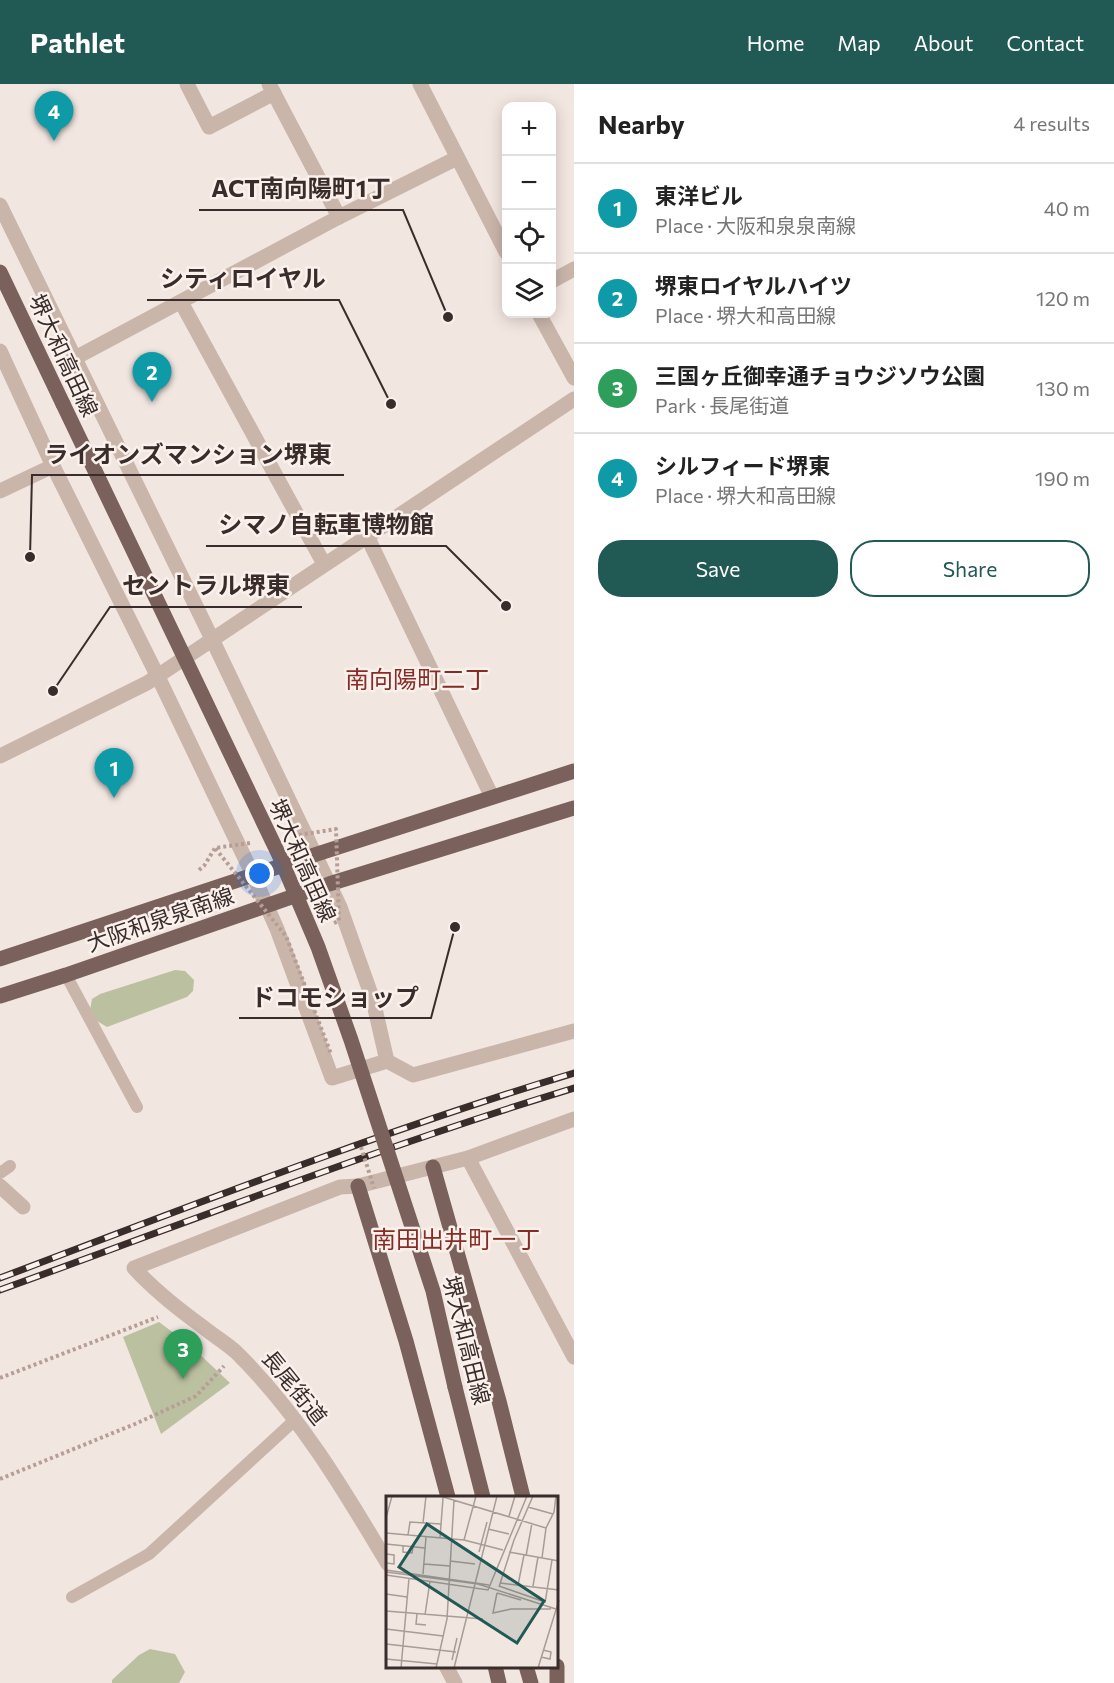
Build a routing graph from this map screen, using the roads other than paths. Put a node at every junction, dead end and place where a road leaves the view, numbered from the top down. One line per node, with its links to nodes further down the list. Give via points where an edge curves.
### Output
1 (187, 84): 3 (street, via 209,127)
2 (420, 84): 4 (street)
3 (271, 89): 6 (street)
4 (458, 158): 6 (street); 7 (street)
5 (0, 205): 14 (street)
6 (339, 217): 11 (street)
7 (502, 242)
8 (574, 269): 10 (street)
9 (0, 272): 47 (main road, 堺大和高田線, bridge, via 279,855 318,947 430,1280)
10 (556, 279)
11 (181, 302): 14 (street); 20 (street)
12 (541, 318): 15 (street)
13 (0, 351): 17 (street)
14 (75, 358): 21 (street)
15 (574, 378)
16 (574, 399): 19 (street)
17 (53, 466): 18 (street); 22 (street)
18 (0, 491)
19 (367, 536): 20 (street); 25 (street)
20 (324, 564): 21 (street)
21 (212, 639): 22 (street); 27 (street)
22 (158, 676): 23 (street); 28 (street)
23 (0, 756)
24 (574, 771): 25 (main road, 大阪和泉泉南線)
25 (492, 797): 27 (main road, 大阪和泉泉南線)
26 (574, 808): 29 (main road, 大阪和泉泉南線)
27 (314, 855): 28 (main road, 大阪和泉泉南線); 29 (street)
28 (253, 875): 30 (street); 31 (main road, 大阪和泉泉南線)
29 (329, 884): 30 (main road, 大阪和泉泉南線); 35 (street, via 373,1000)
30 (267, 906): 32 (main road, 大阪和泉泉南線); 35 (street, via 332,1078)
31 (0, 959)
32 (66, 975): 33 (main road, 大阪和泉泉南線); 36 (lane)
33 (0, 996)
34 (574, 1031): 35 (street, via 413,1076)
35 (387, 1061)
36 (137, 1107)
37 (574, 1119): 38 (street)
38 (468, 1158): 39 (street); 43 (street)
39 (433, 1167): 41 (street); 48 (main road)
40 (0, 1186): 42 (street)
41 (358, 1186): 45 (street, 長尾街道, via 339,1187 134,1268 167,1300 234,1350); 46 (main road, via 406,1341)
42 (22, 1207)
43 (568, 1334): 44 (street)
44 (574, 1357)
45 (296, 1419): 49 (street, 長尾街道); 50 (lane, via 149,1554)
46 (448, 1496)
47 (483, 1496)
48 (523, 1496)
49 (386, 1561)
50 (72, 1597)
51 (447, 1668): 54 (street)
52 (495, 1668): 55 (main road)
53 (527, 1668): 56 (main road)
54 (455, 1683)
55 (499, 1683)
56 (531, 1683)

